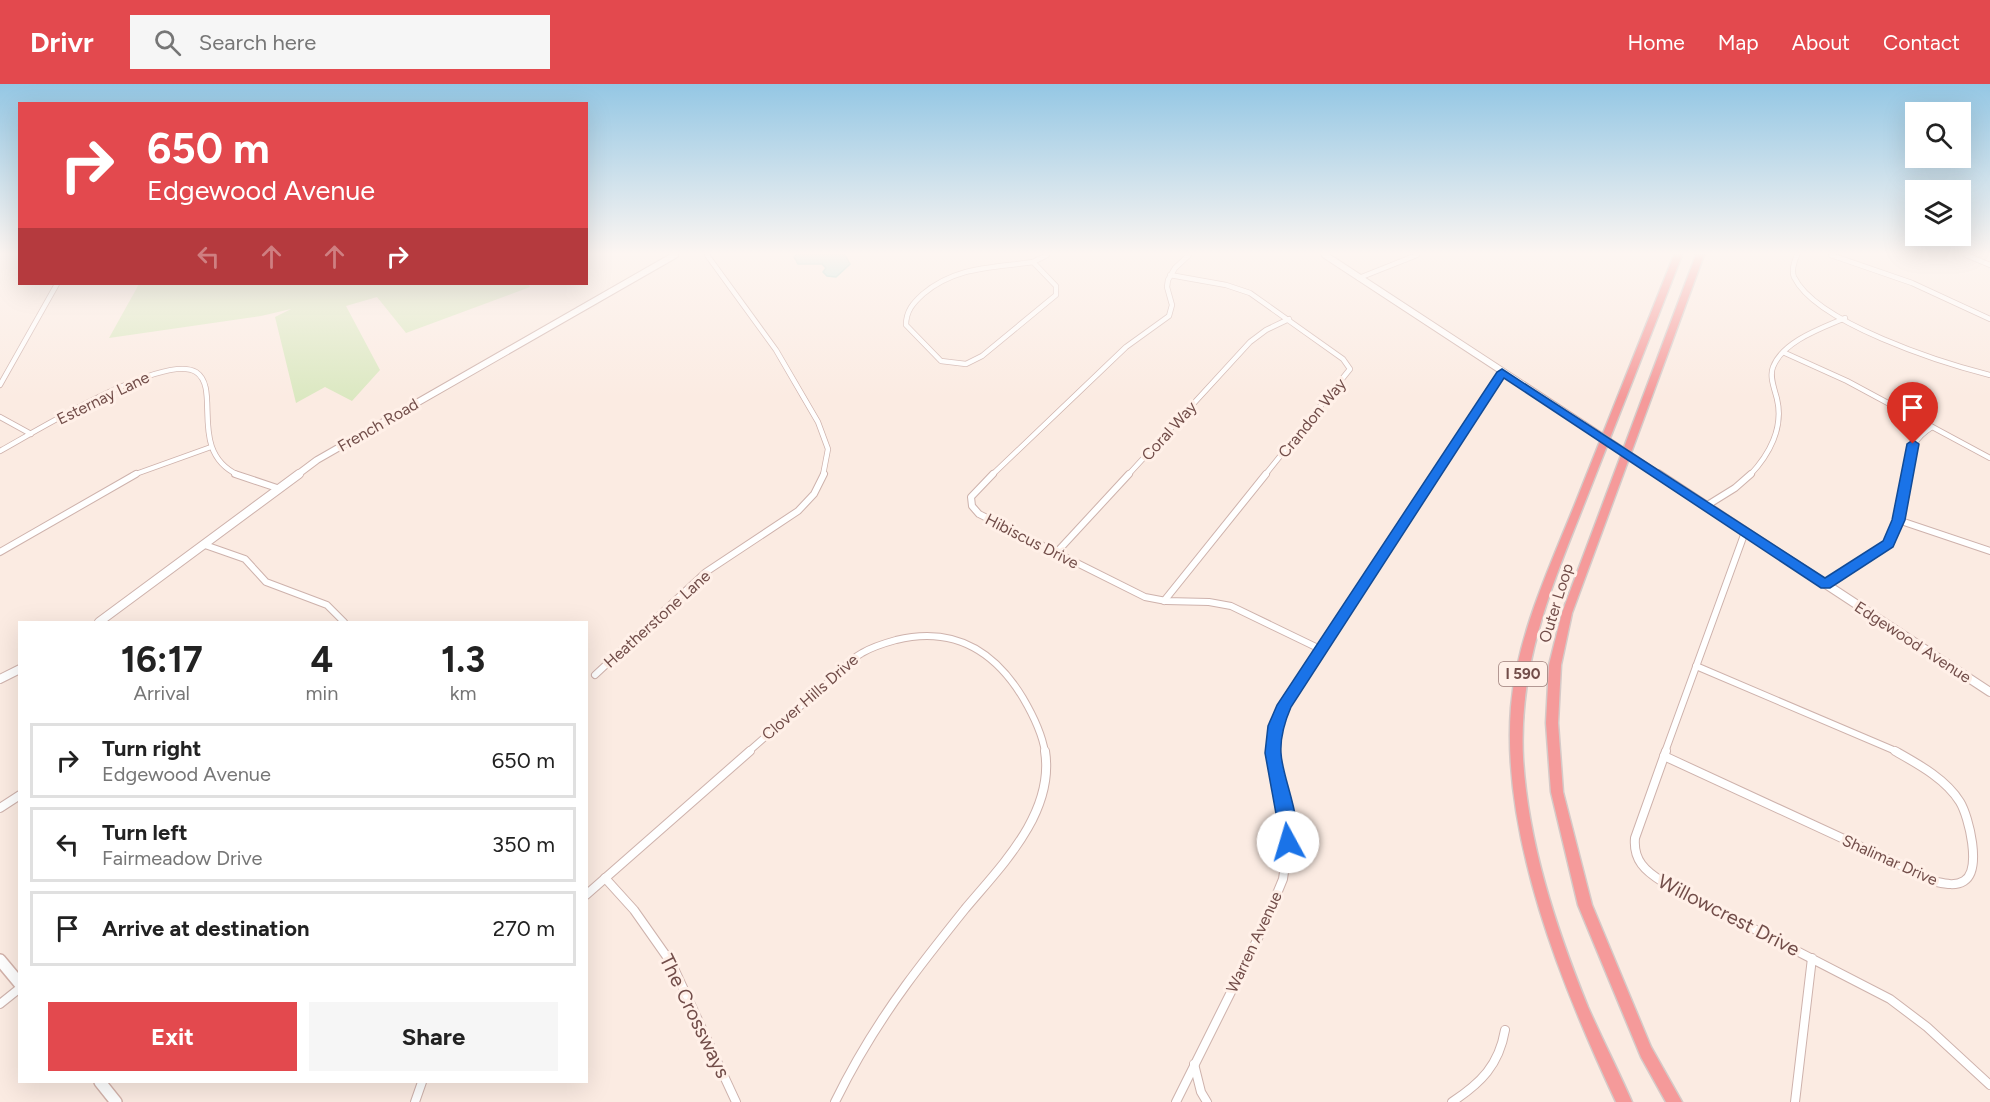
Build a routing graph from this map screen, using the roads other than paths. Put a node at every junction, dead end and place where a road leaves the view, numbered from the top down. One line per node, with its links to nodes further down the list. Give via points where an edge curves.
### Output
1 (47, 303): 19 (street)
2 (592, 303): 26 (street, French Road, via 317,460)
3 (742, 303): 41 (street, Heatherstone Lane, via 776,350 818,423 828,449 826,470 814,494 798,511 706,572)
4 (915, 303): 5 (street, via 904,317 906,325 940,361 957,364 975,360)
5 (1047, 303)
6 (1171, 303): 33 (street, Hibiscus Drive, via 1169,316 1126,347 971,497 979,514)
7 (1264, 303): 15 (street, Crandon Way)
8 (1396, 303): 17 (street, Edgewood Avenue)
9 (1659, 303): 66 (highway, Outer Loop / I 590, via 1544,594 1526,652 1517,709 1520,780 1536,869 1567,968)
10 (1682, 303): 67 (highway, Outer Loop / I 590, via 1567,613 1555,665 1551,723 1557,792 1585,905 1646,1052)
11 (1817, 303): 13 (street)
12 (1955, 303): 14 (street)
13 (1845, 318): 16 (street, via 1805,336); 18 (street, via 1914,352)
14 (1990, 319)
15 (1289, 320): 33 (street, Coral Way, via 1250,342); 35 (street, Crandon Way, via 1343,359 1349,366 1348,372)
16 (1785, 353): 21 (street); 27 (street, via 1773,368 1779,418 1764,460 1744,482)
17 (1502, 372): 27 (street, Edgewood Avenue, bridge); 38 (street, Warren Avenue)
18 (1990, 375)
19 (0, 385)
20 (0, 417): 22 (street)
21 (1932, 427): 25 (street); 28 (street, via 1913,444)
22 (31, 434): 23 (street, Esternay Lane, via 135,379 182,369 200,374 205,382); 24 (street, Esternay Lane)
23 (211, 447): 26 (street, via 228,470); 32 (street, via 124,479)
24 (0, 452)
25 (1990, 458)
26 (277, 488): 30 (street, French Road)
27 (1706, 506): 29 (street, Edgewood Avenue)
28 (1898, 520): 31 (street); 34 (street, via 1888,543)
29 (1745, 532): 34 (street, Edgewood Avenue); 39 (street, Willowcrest Drive)
30 (205, 544): 36 (street, French Road); 37 (street, via 245,559 266,582 327,605)
31 (1990, 551)
32 (0, 552)
33 (1056, 554): 35 (street, Hibiscus Drive, via 1133,592)
34 (1826, 585): 43 (street, Edgewood Avenue)
35 (1164, 601): 38 (street, Hibiscus Drive, via 1231,606)
36 (100, 621)
37 (343, 621)
38 (1320, 649): 55 (street, Warren Avenue, via 1284,705 1276,726 1274,761 1288,832 1280,888)
39 (1696, 666): 44 (street, Willowcrest Drive); 44 (street, Shalimar Drive, via 1892,750 1936,776 1971,822 1974,840 1970,875 1955,885 1937,882)
40 (18, 670): 42 (street)
41 (595, 675)
42 (0, 679)
43 (1990, 692)
44 (1664, 756): 49 (street, Willowcrest Drive, via 1635,838 1635,855 1641,866 1663,882)
45 (18, 796): 46 (street)
46 (0, 808)
47 (605, 878): 48 (street, Clover Hills Drive); 61 (street, The Crossways, via 634,910 672,964); 62 (street, Clover Hills Drive, via 861,653 895,639 935,636 973,646 995,660 1025,701 1045,744 1047,770 1041,798 1019,840 862,1050)
48 (588, 893)
49 (1812, 958): 58 (street, Willowcrest Drive, via 1902,1006); 68 (street)
50 (0, 960): 51 (main road)
51 (18, 983)
52 (18, 988): 53 (street)
53 (0, 1004)
54 (1505, 1030): 65 (street, via 1503,1052 1489,1073)
55 (1194, 1065): 63 (street, Warren Avenue); 64 (street)
56 (101, 1083): 59 (main road)
57 (422, 1083): 60 (street)
58 (1990, 1085)
59 (116, 1102)
60 (415, 1102)
61 (736, 1102)
62 (836, 1102)
63 (1176, 1102)
64 (1207, 1102)
65 (1452, 1102)
66 (1624, 1102)
67 (1674, 1102)
68 (1794, 1102)

